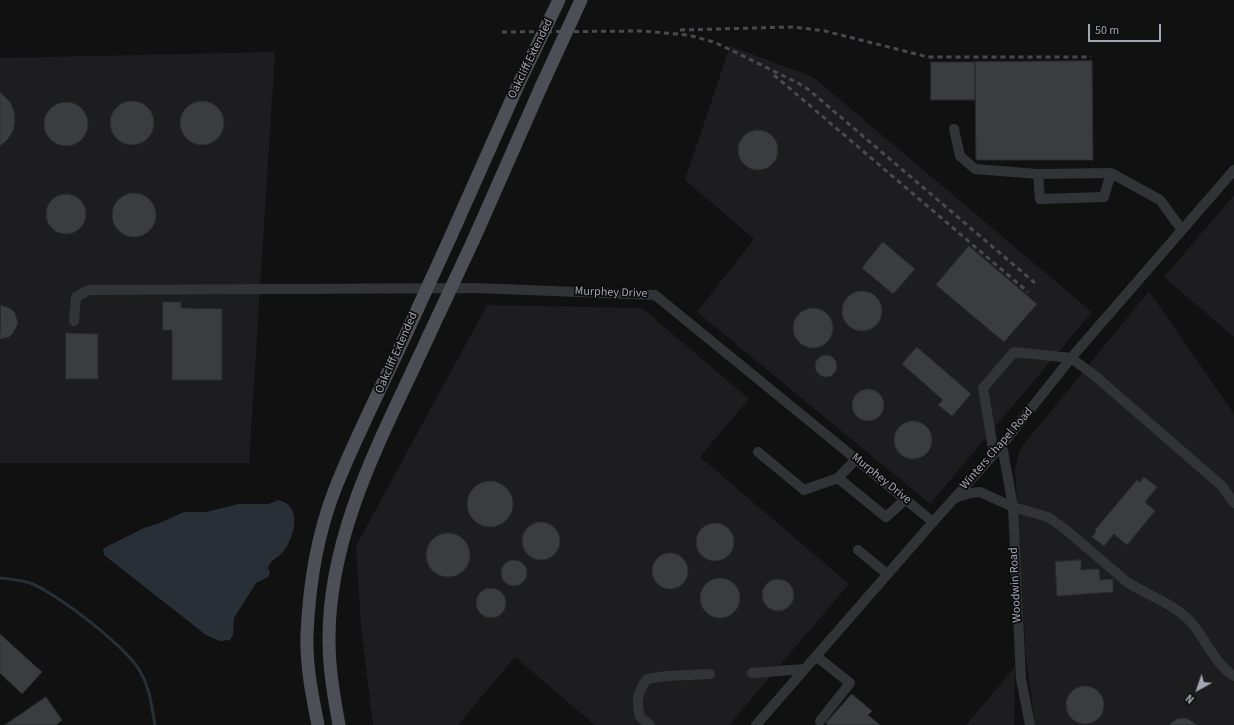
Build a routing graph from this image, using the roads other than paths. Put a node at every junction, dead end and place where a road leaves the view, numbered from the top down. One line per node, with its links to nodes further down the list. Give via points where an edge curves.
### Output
1 (560, 0): 28 (main road, Oakcliff Extended, bridge, via 519,83 335,490 318,545 310,592 307,636 310,684)
2 (581, 0): 29 (main road, Oakcliff Extended, bridge, via 357,494 340,549 332,596 329,640 332,688)
3 (954, 129): 6 (street, via 960,156 975,169)
4 (1234, 170): 7 (street, Winters Chapel Road)
5 (1111, 173): 6 (street); 6 (street, via 1104,197 1040,199); 7 (street, via 1160,200)
6 (1038, 174)
7 (1182, 230): 9 (street, Winters Chapel Road)
8 (74, 321): 13 (street, Murphey Drive, via 76,297 89,290 475,288 655,295)
9 (1071, 358): 10 (street, Winters Chapel Road); 12 (street, via 1014,352 983,388); 17 (street, via 1216,481)
10 (1002, 444): 12 (street, Winters Chapel Road); 18 (street, Woodwin Road)
11 (758, 452): 14 (street, via 804,490)
12 (994, 454): 16 (street, Winters Chapel Road)
13 (856, 459): 14 (street); 15 (street, Murphey Drive)
14 (838, 478): 15 (street, via 886,517)
15 (906, 499): 19 (street, Murphey Drive)
16 (953, 499): 18 (street, via 975,491); 19 (street, Winters Chapel Road)
17 (1234, 504)
18 (1013, 507): 26 (street, via 1048,517 1127,582 1171,605 1188,619 1217,659); 32 (street, Woodwin Road, via 1021,679)
19 (933, 522): 21 (street, Winters Chapel Road)
20 (858, 550): 21 (street)
21 (887, 574): 22 (street, Winters Chapel Road)
22 (816, 656): 23 (street, Winters Chapel Road); 27 (street, via 850,683)
23 (805, 669): 24 (street); 31 (street, Winters Chapel Road)
24 (752, 673)
25 (710, 674): 30 (street, via 647,679 638,692 637,701 640,717)
26 (1234, 676)
27 (820, 721)
28 (318, 725)
29 (339, 725)
30 (650, 725)
31 (756, 725)
32 (1030, 725)

